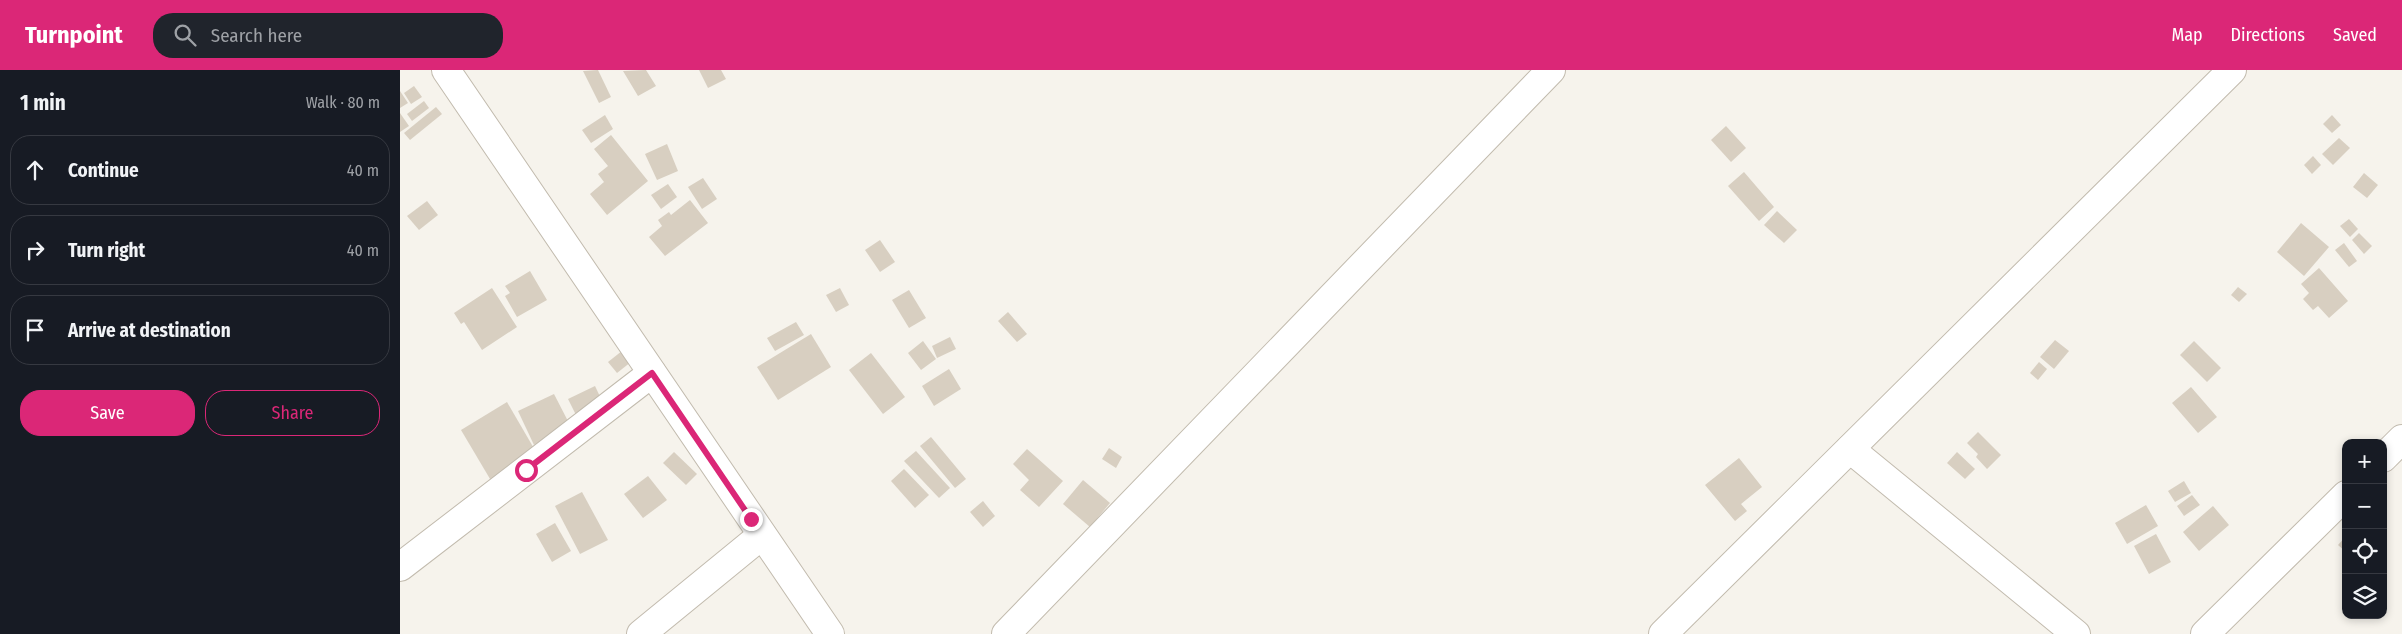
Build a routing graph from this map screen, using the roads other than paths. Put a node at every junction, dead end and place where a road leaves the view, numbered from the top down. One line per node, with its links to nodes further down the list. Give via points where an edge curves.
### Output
1 (446, 70): 4 (street)
2 (1551, 70): 13 (street)
3 (2232, 70): 6 (street)
4 (652, 373): 9 (street); 10 (street)
5 (2402, 439): 7 (street)
6 (1850, 449): 14 (street); 15 (street)
7 (2387, 454)
8 (2342, 499): 16 (street)
9 (762, 535): 11 (street); 12 (street)
10 (400, 568)
11 (641, 634)
12 (830, 634)
13 (1006, 634)
14 (1663, 634)
15 (2076, 634)
16 (2205, 634)

